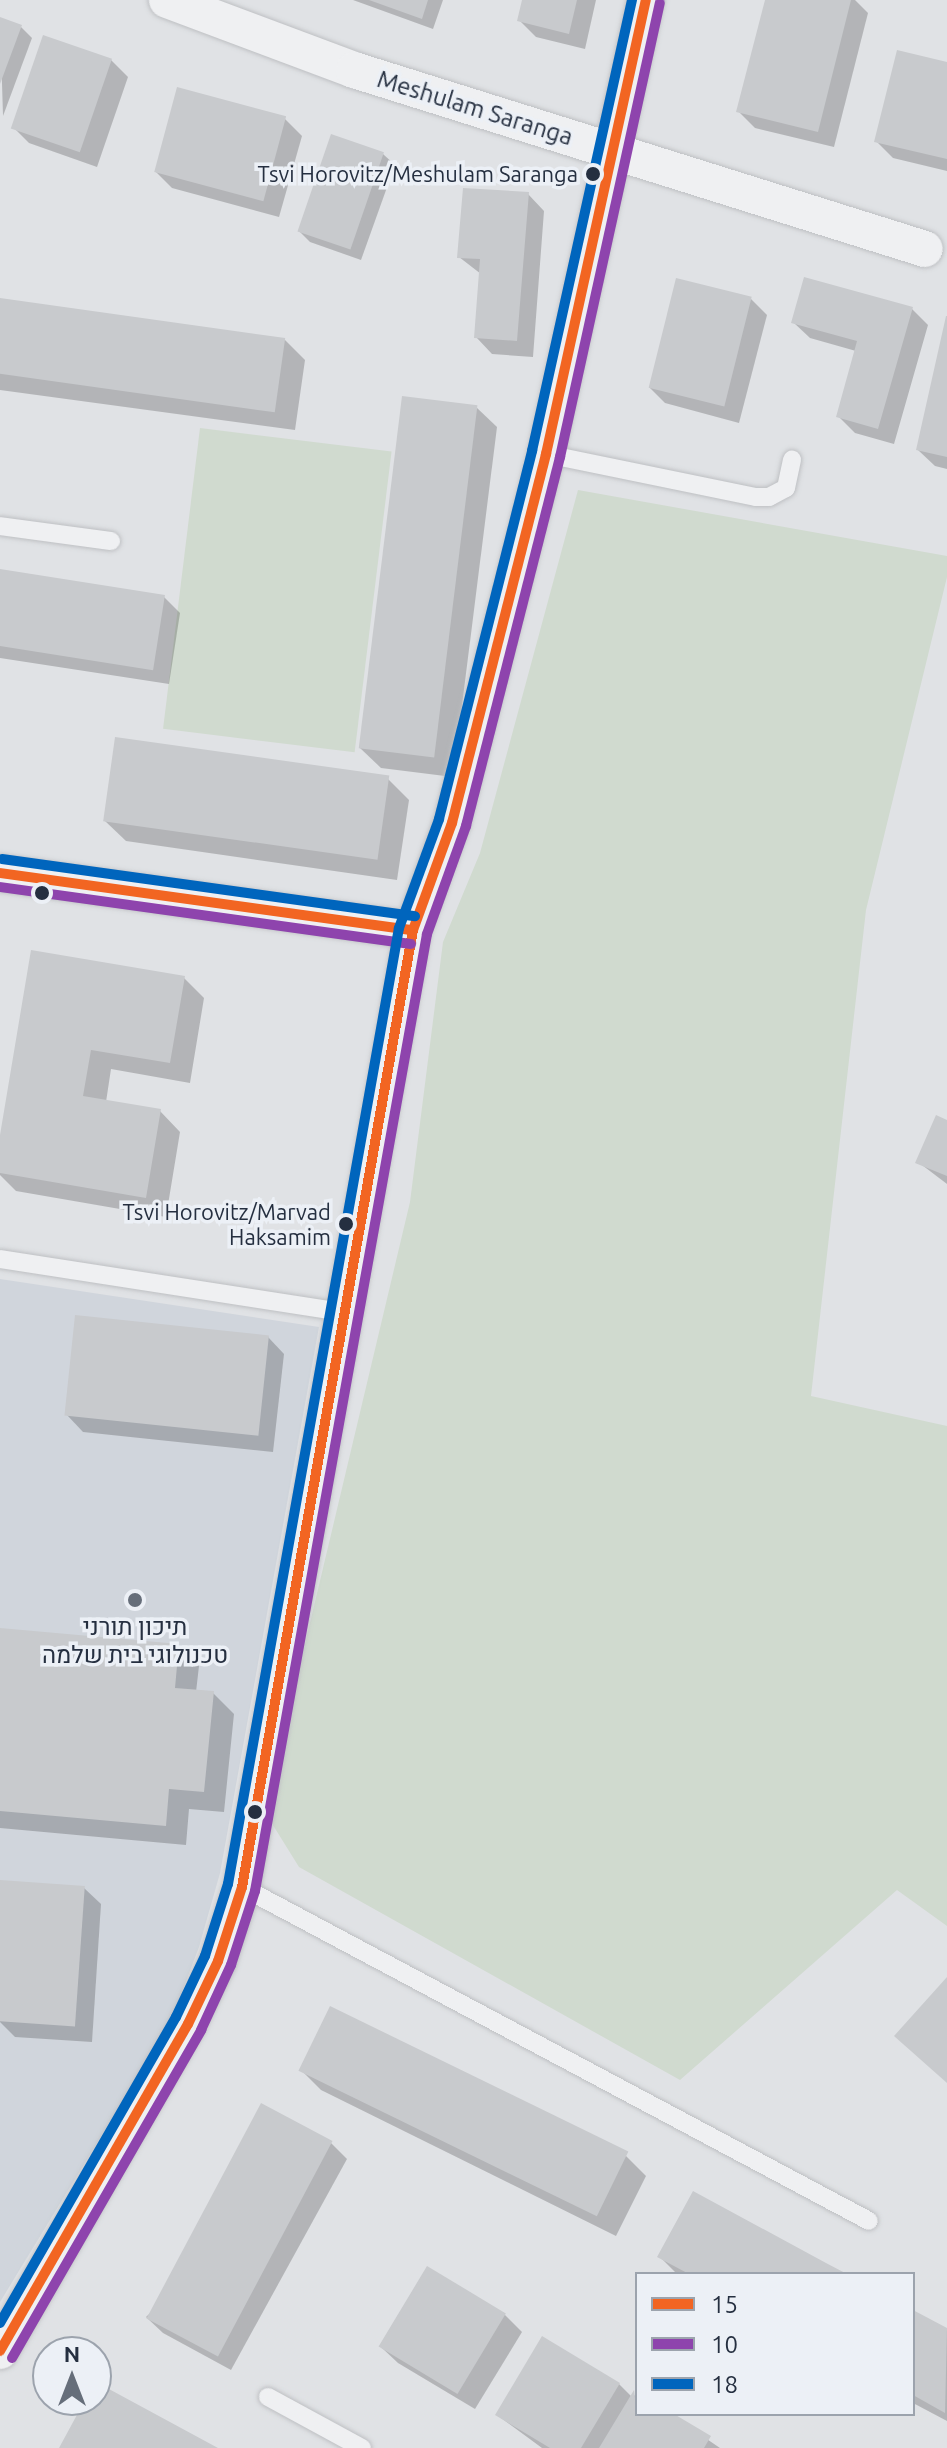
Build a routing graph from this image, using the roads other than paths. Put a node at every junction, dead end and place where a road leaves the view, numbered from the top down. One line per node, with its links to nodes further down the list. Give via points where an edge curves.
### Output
1 (167, 0): 3 (street, Meshulam Saranga, via 354,70)
2 (646, 0): 3 (street)
3 (613, 151): 4 (street, Meshulam Saranga); 5 (street)
4 (925, 249)
5 (546, 454): 6 (lane, via 756,497 786,488); 10 (street, via 452,823)
6 (792, 460)
7 (0, 526): 8 (lane)
8 (111, 541)
9 (0, 873): 10 (street)
10 (413, 930): 12 (street)
11 (0, 1259): 12 (lane)
12 (342, 1312): 13 (street)
13 (242, 1887): 14 (lane); 15 (street, via 218,1961 188,2024)
14 (869, 2221)
15 (0, 2351)
16 (268, 2397): 17 (lane)
17 (362, 2448)

